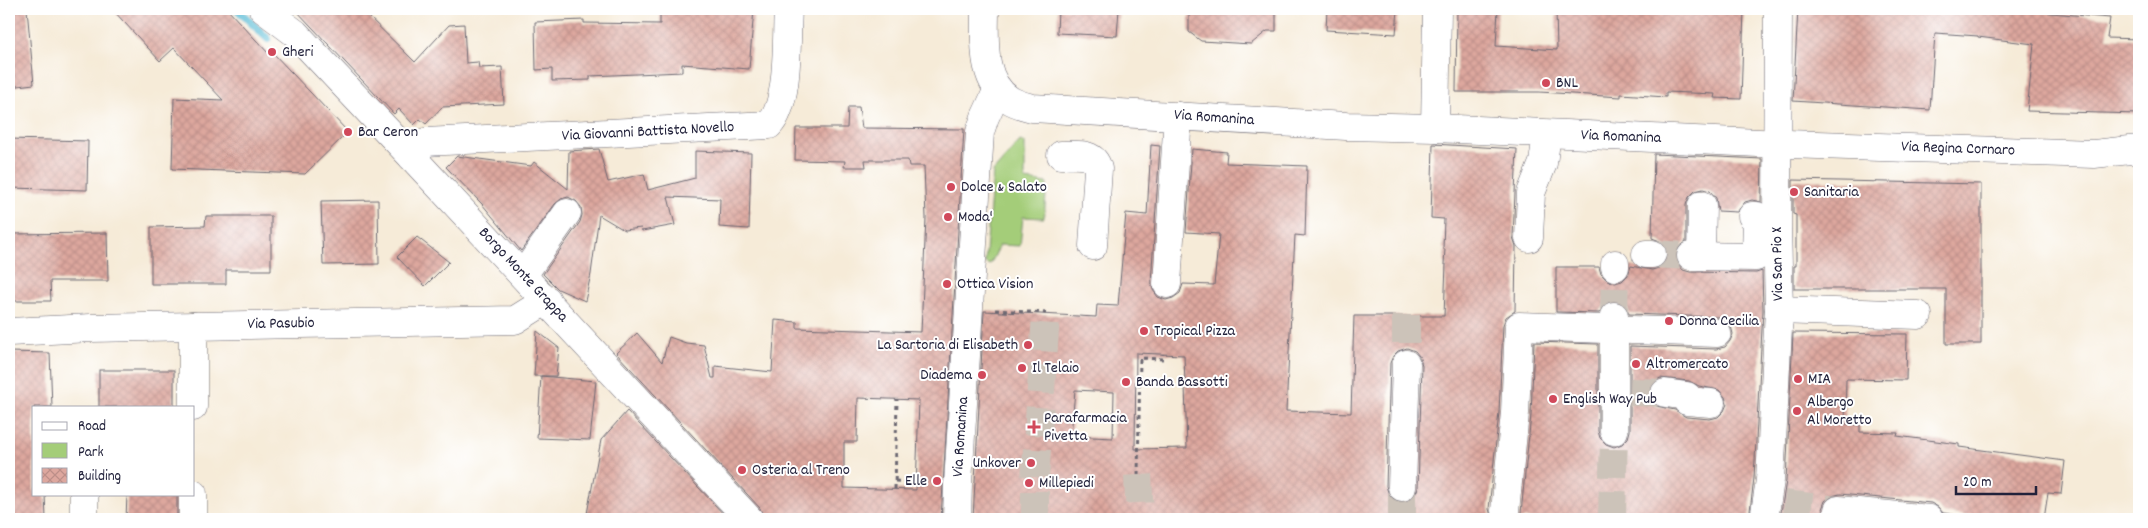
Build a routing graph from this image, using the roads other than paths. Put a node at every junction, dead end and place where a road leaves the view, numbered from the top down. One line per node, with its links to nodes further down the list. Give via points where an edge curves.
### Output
1 (263, 9): 7 (street, Borgo Monte Grappa)
2 (278, 9): 7 (street, Borgo Monte Grappa)
3 (788, 9): 15 (street, Via Giovanni Battista Novello, via 784,95 778,113 769,125 425,142)
4 (985, 9): 8 (street, via 986,56)
5 (1437, 9): 10 (street)
6 (1778, 9): 12 (street, Via San Pio X)
7 (295, 33): 15 (street, Borgo Monte Grappa)
8 (996, 86): 9 (street, Via Romanina, via 1011,101 1032,108); 44 (street, Via Romanina, via 980,132)
9 (1178, 116): 10 (street, Via Romanina); 22 (street)
10 (1435, 128): 11 (street, Via Romanina)
11 (1547, 134): 12 (street, Via Romanina); 19 (street, via 1543,163 1531,193)
12 (1777, 144): 13 (street, Via Regina Cornaro, via 2094,154); 24 (street, Via San Pio X)
13 (2139, 149)
14 (1061, 155): 20 (street, via 1089,156 1097,162)
15 (412, 157): 21 (street, Borgo Monte Grappa)
16 (1702, 205): 18 (street, via 1696,256 1756,257 1757,216)
17 (567, 213): 21 (street)
18 (1752, 216)
19 (1529, 238)
20 (1092, 246)
21 (523, 275): 23 (street, Borgo Monte Grappa)
22 (1167, 284)
23 (547, 300): 27 (street, Via Pasubio, via 515,320); 43 (street, Borgo Monte Grappa)
24 (1779, 310): 25 (street); 38 (street, Via San Pio X)
25 (1918, 315)
26 (1614, 323): 29 (street); 34 (street, via 1622,392); 40 (street, via 1518,326 1515,413)
27 (194, 326): 28 (street, Via Pasubio); 33 (street)
28 (9, 332)
29 (1717, 333)
30 (1406, 364): 35 (street)
31 (1665, 393): 32 (street, via 1687,396 1687,401)
32 (1711, 403)
33 (193, 406)
34 (1614, 431)
35 (1402, 487)
36 (84, 496): 41 (street)
37 (193, 496): 42 (street)
38 (1772, 508)
39 (1838, 510): 45 (street)
40 (1505, 511)
41 (84, 519)
42 (193, 519)
43 (749, 519)
44 (957, 519)
45 (1929, 519)

